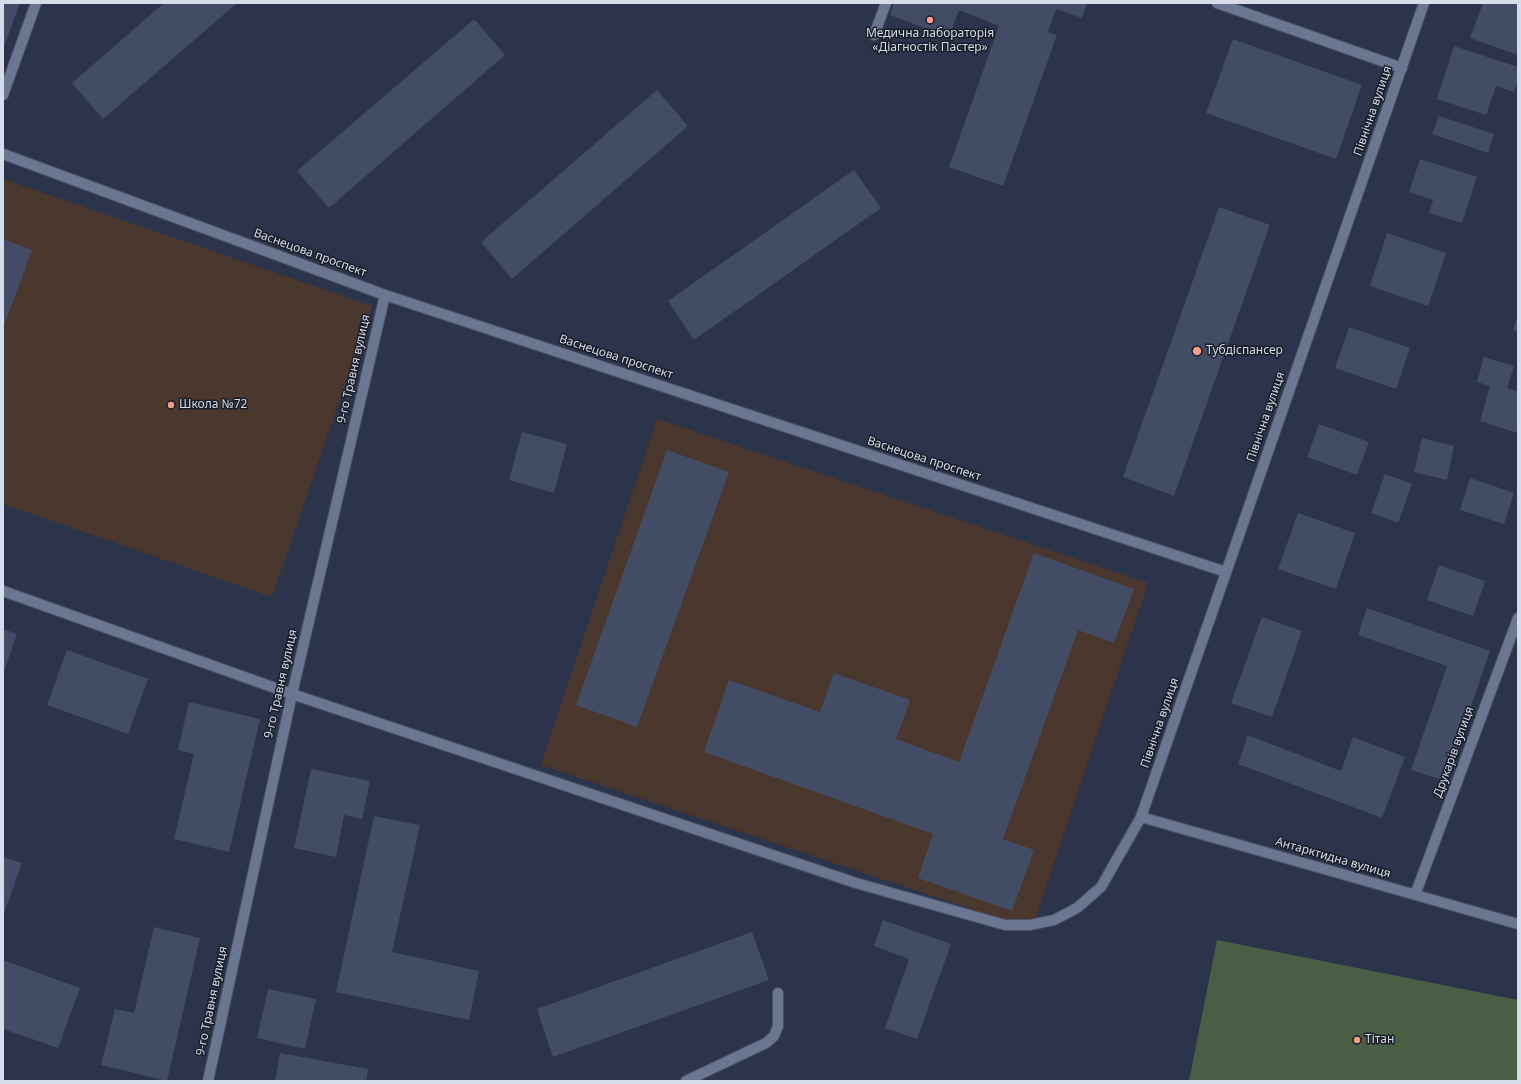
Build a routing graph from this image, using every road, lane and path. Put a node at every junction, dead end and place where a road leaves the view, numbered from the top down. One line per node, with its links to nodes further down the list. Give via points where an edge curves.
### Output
1 (36, 3): 7 (street)
2 (886, 3): 5 (street)
3 (1217, 3): 6 (street)
4 (1424, 3): 6 (street, Північна вулиця)
5 (874, 35)
6 (1402, 68): 10 (street, Північна вулиця)
7 (3, 95)
8 (3, 154): 9 (street, Васнецова проспект)
9 (385, 295): 10 (street, Васнецова проспект); 13 (street, 9-го Травня вулиця)
10 (1226, 572): 14 (street, Північна вулиця)
11 (3, 591): 13 (street, Північна вулиця)
12 (1518, 618): 15 (street, Друкарів вулиця)
13 (292, 694): 14 (street, Північна вулиця, via 856,883 1005,925 1030,925 1054,920 1077,908 1101,887); 18 (street, 9-го Травня вулиця)
14 (1142, 818): 15 (street, Антарктидна вулиця)
15 (1415, 894): 16 (street, Антарктидна вулиця)
16 (1518, 924)
17 (778, 993): 19 (street, via 778,1026 774,1036 766,1043)
18 (208, 1081)
19 (686, 1081)

